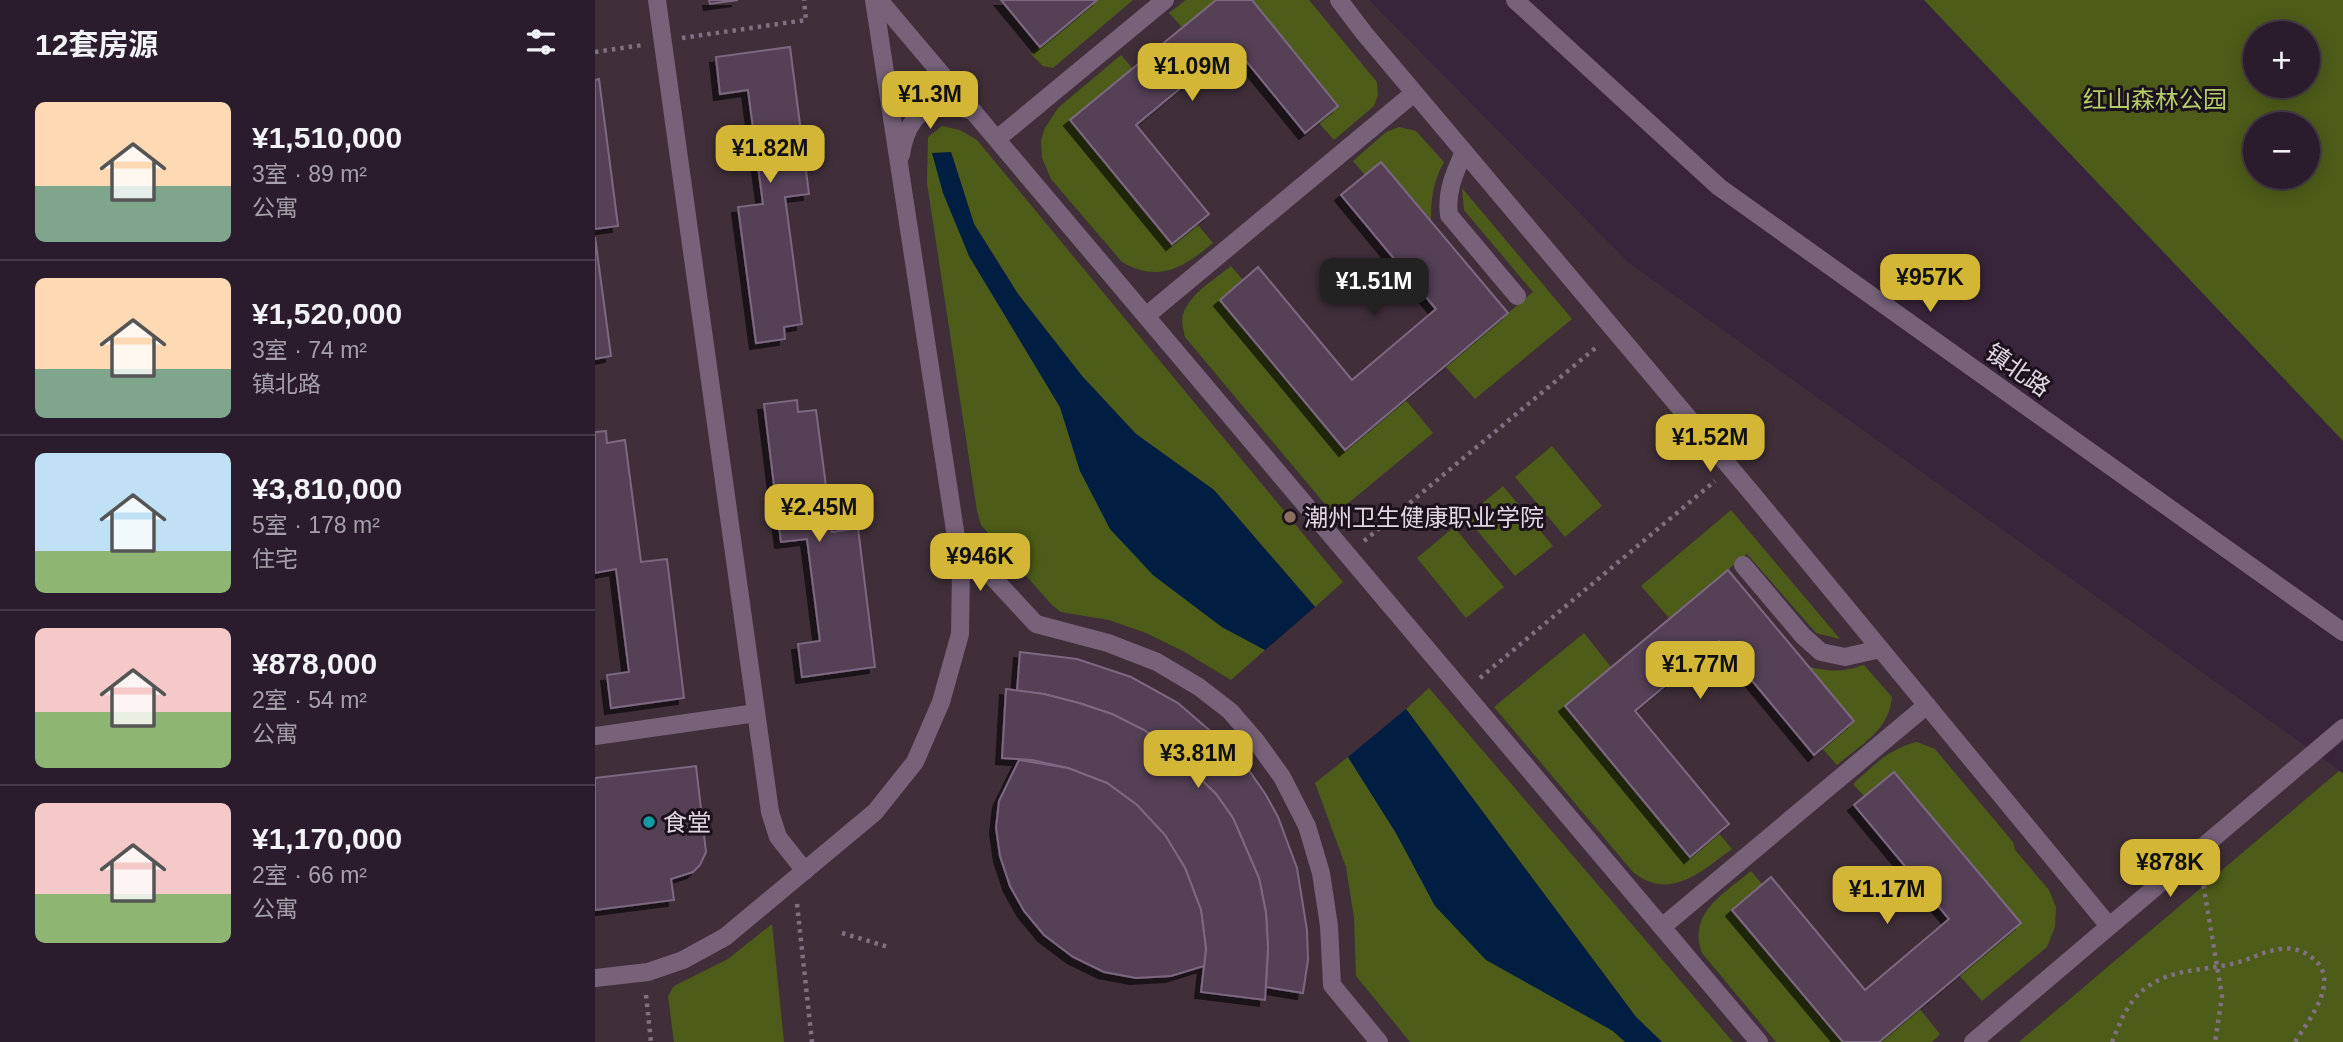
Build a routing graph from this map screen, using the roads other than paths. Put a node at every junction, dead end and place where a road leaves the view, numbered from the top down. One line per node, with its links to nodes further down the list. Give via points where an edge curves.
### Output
1 (657, 0): 19 (street)
2 (874, 0): 11 (street)
3 (879, 0): 8 (street)
4 (1165, 0): 9 (street)
5 (1339, 0): 7 (street)
6 (1515, 0): 16 (street, 镇北路, via 1719,187)
7 (1414, 93): 10 (street); 13 (street)
8 (973, 111): 9 (street); 11 (street, via 944,105 927,108 903,138)
9 (997, 139): 13 (street)
10 (1464, 152): 12 (street, via 1452,177 1448,215); 17 (street)
11 (899, 169): 15 (street)
12 (1517, 296)
13 (1146, 316): 24 (street)
14 (1743, 565): 17 (street, via 1821,652 1845,657)
15 (961, 569): 22 (street, via 960,634 941,702 915,762 875,812); 26 (street, via 984,568 1036,624 1157,662 1230,711 1282,777 1307,826 1321,873 1332,985)
16 (2343, 632)
17 (1880, 649): 18 (street)
18 (1927, 705): 23 (street); 24 (street)
19 (756, 713): 21 (street); 22 (street, via 770,812 778,837)
20 (2343, 728): 23 (street)
21 (595, 736)
22 (805, 871): 25 (street, via 725,937 683,960 648,972)
23 (2109, 926): 28 (street)
24 (1662, 927): 27 (street)
25 (595, 978)
26 (1379, 1042)
27 (1759, 1042)
28 (1973, 1042)

